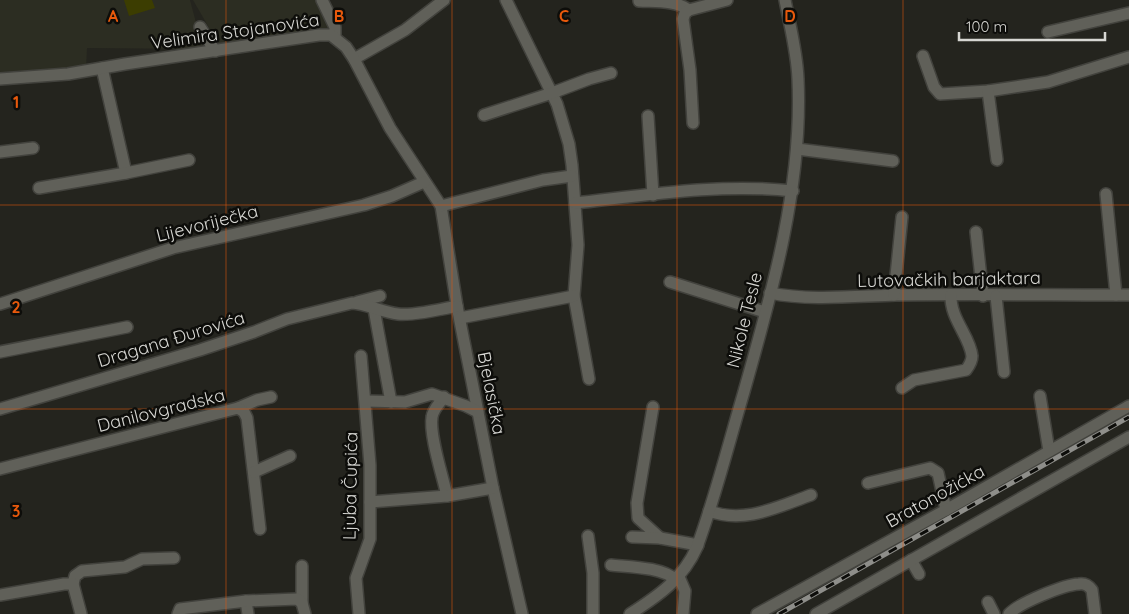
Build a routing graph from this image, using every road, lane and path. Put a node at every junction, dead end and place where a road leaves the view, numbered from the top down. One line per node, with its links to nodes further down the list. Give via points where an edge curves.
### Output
1 (322, 0): 11 (street, via 335,27)
2 (444, 0): 15 (street, via 405,30)
3 (506, 0): 20 (street)
4 (727, 0): 7 (street)
5 (785, 0): 25 (street, Nikole Tesle, via 798,77)
6 (639, 1): 7 (street, via 667,2)
7 (689, 10): 23 (street, via 683,19)
8 (1129, 13): 10 (street)
9 (200, 26): 12 (street)
10 (1048, 32)
11 (335, 37): 12 (street, Velimira Stojanovića, via 326,34); 15 (street, Velimira Stojanovića)
12 (215, 51): 16 (street, Velimira Stojanovića)
13 (923, 56): 19 (street, via 934,88 940,94)
14 (1129, 57): 19 (street, via 1048,82)
15 (354, 59): 32 (street, Velimira Stojanovića, via 390,128)
16 (102, 68): 18 (street, Velimira Stojanovića, via 46,77); 30 (street)
17 (611, 73): 20 (street)
18 (0, 79)
19 (988, 91): 28 (street)
20 (552, 93): 21 (street); 31 (street, via 569,144)
21 (484, 115)
22 (648, 116): 36 (street)
23 (693, 123)
24 (33, 148): 26 (street)
25 (797, 149): 29 (street); 34 (street, Nikole Tesle)
26 (0, 152)
27 (189, 160): 30 (street)
28 (997, 160)
29 (894, 161)
30 (126, 173): 33 (street)
31 (572, 176): 37 (street); 38 (street, via 543,180)
32 (424, 182): 38 (street, Bjelasička); 52 (street, Lijevoriječka, via 364,205 173,248)
33 (40, 188)
34 (793, 191): 36 (street, via 762,188); 42 (street, Nikole Tesle)
35 (1106, 194): 45 (street)
36 (653, 195): 37 (street)
37 (575, 203): 48 (street, via 578,245)
38 (441, 206): 53 (street, Bjelasička)
39 (902, 217): 43 (street)
40 (976, 232): 49 (street)
41 (670, 282): 55 (street)
42 (770, 293): 43 (street, Lutovačkih barjaktara, via 849,298); 55 (street, Nikole Tesle)
43 (894, 295): 44 (street, Lutovačkih barjaktara)
44 (952, 295): 49 (street, Lutovačkih barjaktara); 62 (street, via 958,324 971,354 970,364 966,370 914,380)
45 (1116, 295): 46 (street, Lutovačkih barjaktara); 50 (street, Lutovačkih barjaktara)
46 (1129, 295)
47 (380, 296): 51 (street, Dragana Đurovića)
48 (574, 296): 56 (street); 61 (street)
49 (983, 296): 50 (street, Lutovačkih barjaktara)
50 (996, 296): 60 (street)
51 (352, 303): 54 (street, Dragana Đurovića); 71 (street, Dragana Đurovića, via 287,319 200,350)
52 (0, 304)
53 (457, 306): 54 (street, Dragana Đurovića, via 399,315); 56 (street, Bjelasička)
54 (374, 309): 67 (street)
55 (765, 312): 84 (street, Nikole Tesle)
56 (460, 318): 72 (street, Bjelasička)
57 (127, 326): 58 (street)
58 (0, 352)
59 (361, 356): 66 (street, Ljuba Čupića)
60 (1004, 372)
61 (589, 379)
62 (902, 388)
63 (1040, 396): 74 (street)
64 (271, 397): 70 (street)
65 (444, 397): 67 (street, via 432,394 405,402); 72 (street); 81 (street, via 432,418)
66 (366, 402): 67 (street); 82 (street, Ljuba Čupića)
67 (391, 402)
68 (1129, 406): 74 (street, Bratonožićka)
69 (653, 407): 88 (street, via 637,503 638,518)
70 (238, 408): 76 (street, Danilovgradska); 77 (street, Danilovgradska, via 247,418)
71 (0, 409)
72 (478, 412): 79 (street, Bjelasička)
73 (1129, 437): 91 (street)
74 (1049, 451): 83 (street, Bratonožićka)
75 (290, 456): 77 (street)
76 (0, 469)
77 (254, 472): 85 (street, Danilovgradska)
78 (868, 483): 83 (street, via 930,468 938,473)
79 (493, 488): 81 (street); 105 (street, Bjelasička)
80 (811, 495): 84 (street, via 754,515 724,516)
81 (447, 496): 82 (street)
82 (370, 502): 104 (street, Ljuba Čupića, via 370,540 356,578)
83 (946, 510): 109 (street, Bratonožićka)
84 (709, 511): 89 (street, Nikole Tesle)
85 (260, 529)
86 (588, 536): 106 (street, via 593,573)
87 (632, 537): 88 (street)
88 (660, 538): 89 (street)
89 (698, 545): 95 (street, Nikole Tesle)
90 (174, 558): 96 (street, via 142,558 125,567 82,571)
91 (911, 560): 94 (street); 110 (street)
92 (611, 565): 95 (street, via 662,572)
93 (302, 566): 100 (street)
94 (919, 574)
95 (677, 579): 107 (street, Nikole Tesle); 108 (street, via 685,590)
96 (72, 584): 97 (street); 101 (street)
97 (0, 596)
98 (246, 601): 100 (street, via 296,600); 102 (street, via 180,609); 103 (street)
99 (988, 602): 111 (street)
100 (303, 608)
101 (81, 614)
102 (178, 614)
103 (248, 614)
104 (359, 614)
105 (522, 614)
106 (592, 614)
107 (630, 614)
108 (683, 614)
109 (757, 614)
110 (816, 614)
111 (994, 614)
112 (1008, 614): 113 (street, via 1028,601 1081,584 1092,590)
113 (1095, 614)

